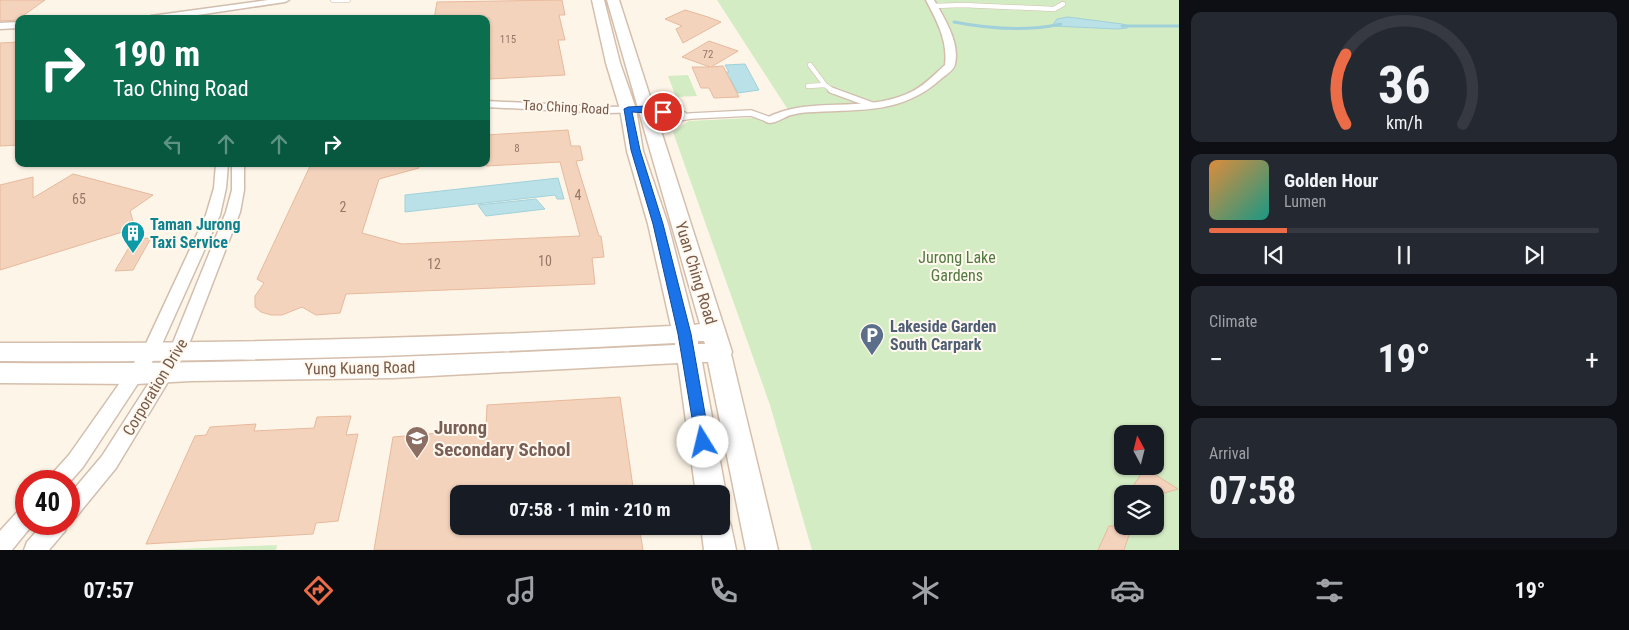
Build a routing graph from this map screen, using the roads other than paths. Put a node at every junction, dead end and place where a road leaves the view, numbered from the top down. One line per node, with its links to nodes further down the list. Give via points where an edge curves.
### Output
1 (197, 0): 15 (street)
2 (210, 0): 14 (street)
3 (285, 0): 14 (street)
4 (333, 0): 5 (lane)
5 (348, 0)
6 (598, 0): 24 (street, Yuan Ching Road, via 613,63)
7 (613, 0): 24 (street, Yuan Ching Road)
8 (959, 0): 12 (lane)
9 (981, 0): 13 (lane)
10 (932, 3): 12 (lane); 23 (street, via 950,45 950,66 915,94)
11 (1063, 4): 13 (lane, via 1054,9)
12 (963, 5): 13 (lane)
13 (988, 6)
14 (215, 10): 15 (street); 16 (street)
15 (203, 15)
16 (217, 15)
17 (15, 25): 18 (street)
18 (0, 26)
19 (810, 65): 20 (lane)
20 (825, 85): 21 (lane); 23 (lane, via 832,91)
21 (808, 86)
22 (490, 104): 24 (street, Tao Ching Road)
23 (872, 105): 26 (street, via 801,109 782,112)
24 (637, 109): 25 (lane); 27 (street, Yuan Ching Road); 31 (street, Yuan Ching Road, via 635,150 658,224)
25 (691, 116): 26 (lane, via 751,114); 27 (lane, via 666,120)
26 (770, 120)
27 (653, 135): 30 (street, Yuan Ching Road)
28 (222, 167): 33 (street, Corporation Drive, via 214,215)
29 (238, 167): 34 (street, Corporation Drive, via 238,190 233,212)
30 (717, 342): 31 (street, Yung Kuang Road); 46 (street, Yuan Ching Road)
31 (687, 344): 34 (street, Yung Kuang Road, via 393,368); 38 (street, Yuan Ching Road)
32 (0, 352): 33 (street, Yung Kuang Road)
33 (150, 354): 34 (street, Yung Kuang Road); 36 (street, Corporation Drive)
34 (172, 363): 36 (street, Yung Kuang Road); 39 (street, Corporation Drive, via 109,462)
35 (0, 373): 36 (street, Yung Kuang Road)
36 (136, 374): 37 (street, Corporation Drive)
37 (68, 470)
38 (710, 485)
39 (80, 497)
40 (15, 530): 43 (street)
41 (48, 535): 44 (street)
42 (718, 535): 45 (street)
43 (0, 547)
44 (35, 550)
45 (720, 550)
46 (762, 550)

